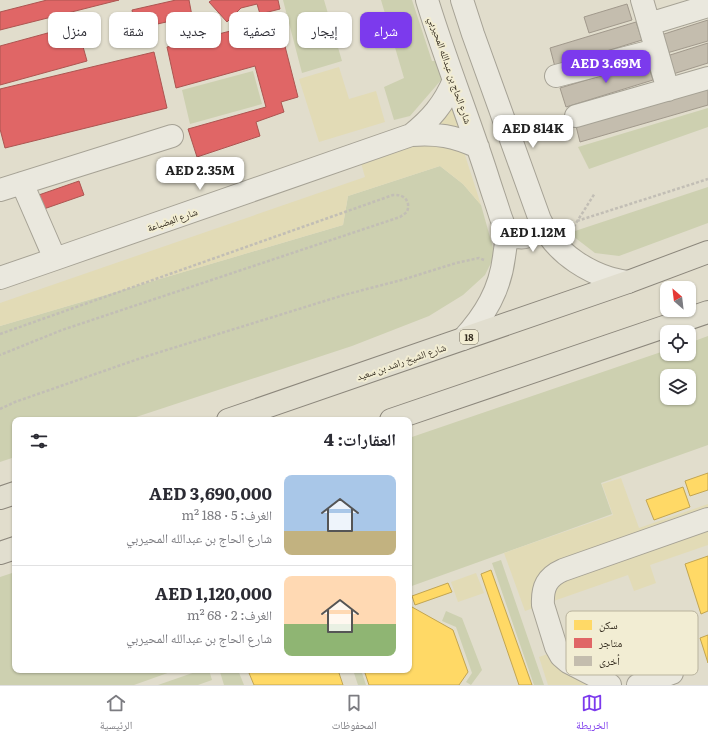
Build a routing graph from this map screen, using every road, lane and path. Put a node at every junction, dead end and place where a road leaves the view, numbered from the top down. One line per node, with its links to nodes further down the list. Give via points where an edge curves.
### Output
1 (427, 0): 9 (street, شارع الحاج بن عبدالله المحيربي)
2 (462, 0): 19 (street)
3 (642, 0): 5 (street)
4 (708, 6): 5 (street)
5 (649, 24): 6 (street)
6 (656, 50): 7 (street); 10 (street)
7 (556, 76)
8 (708, 78): 10 (street)
9 (454, 80): 12 (street, شارع المِضباعة, via 429,120); 14 (street, شارع الحاج بن عبدالله المحيربي)
10 (668, 90): 11 (street)
11 (576, 116)
12 (411, 135): 14 (street, شارع المِضباعة, via 434,134 457,138); 24 (street, شارع المِضباعة)
13 (172, 136): 16 (street)
14 (478, 147): 21 (street, شارع الحاج بن عبدالله المحيربي)
15 (708, 179): 20 (path)
16 (22, 183): 17 (street); 24 (street)
17 (0, 190)
18 (595, 193): 20 (path)
19 (540, 220): 21 (street, via 538,228 527,237 520,238); 22 (street)
20 (577, 221): 22 (path)
21 (506, 232): 25 (street, شارع الحاج بن عبدالله المحيربي)
22 (560, 248): 27 (street, via 576,262 592,271)
23 (708, 252): 27 (main road, شارع الشيخ راشد بن سعيد / 18)
24 (55, 259): 26 (street, شارع المِضباعة)
25 (503, 266): 30 (street, شارع الحاج بن عبدالله المحيربي, via 484,313); 32 (path, via 479,258 456,263 144,357)
26 (0, 278)
27 (628, 282): 30 (main road, شارع الشيخ راشد بن سعيد / 18)
28 (708, 312): 34 (main road)
29 (0, 334): 31 (path, via 393,195 403,196 408,204 407,212 400,217 62,330)
30 (463, 339): 33 (main road, شارع الشيخ راشد بن سعيد / 18)
31 (0, 356)
32 (0, 409)
33 (237, 417)
34 (400, 417)
35 (12, 494): 36 (main road)
36 (0, 498)
37 (708, 519): 38 (street, via 563,570 551,577 543,590 543,604 558,652)
38 (566, 660)
39 (594, 675): 41 (street)
40 (666, 675): 42 (street)
41 (610, 685)
42 (638, 685)

